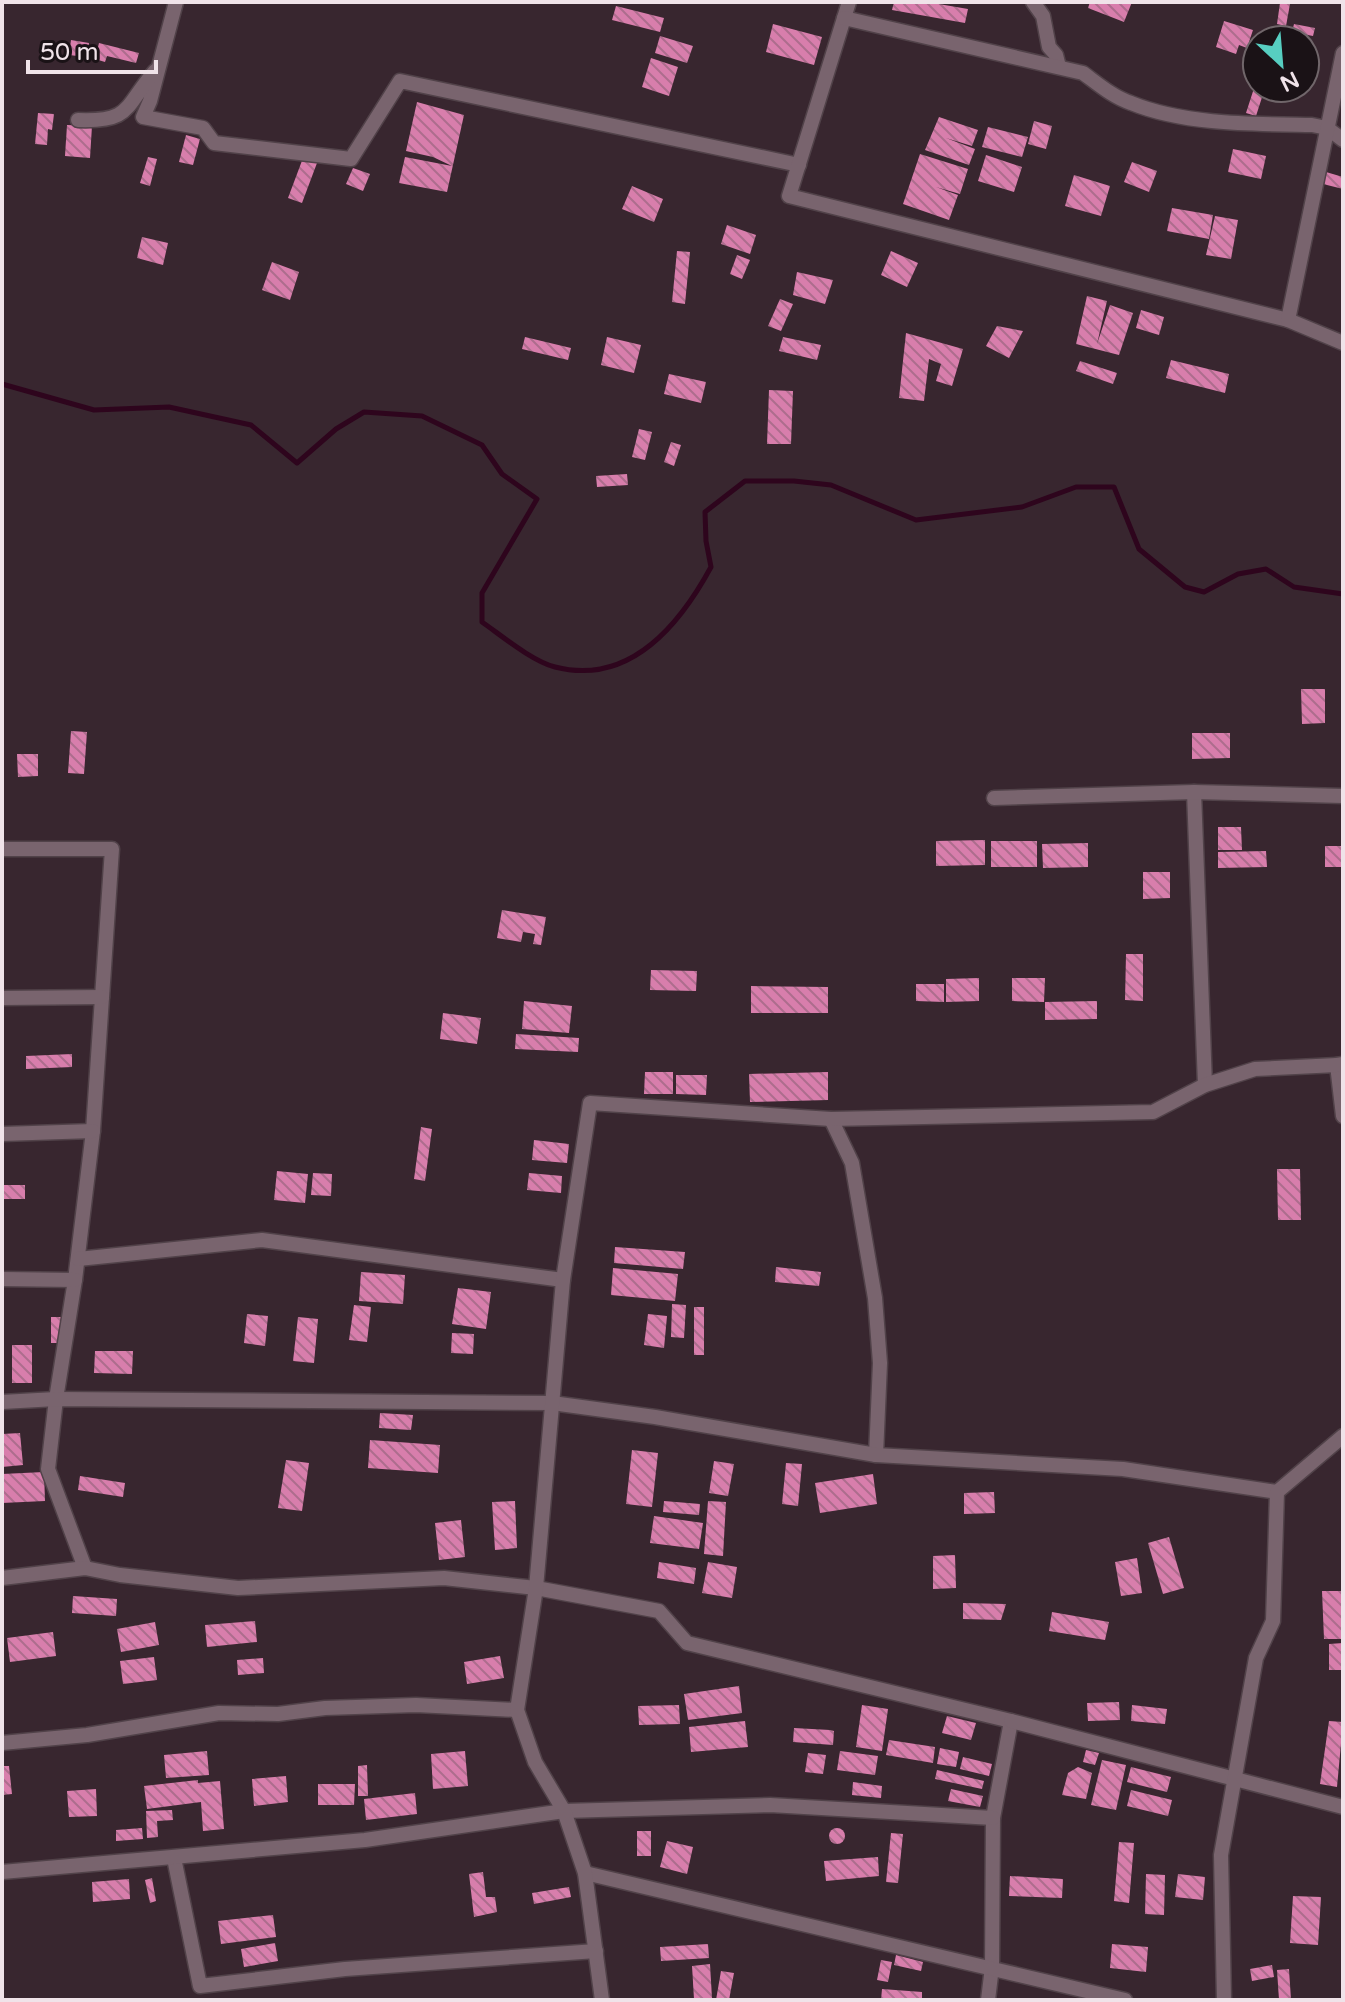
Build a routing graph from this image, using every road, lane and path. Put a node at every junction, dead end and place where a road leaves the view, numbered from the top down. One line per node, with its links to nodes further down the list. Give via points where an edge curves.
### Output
1 (176, 2): 7 (street)
2 (849, 2): 4 (street)
3 (1033, 2): 6 (street, via 1043,16)
4 (844, 18): 6 (street); 11 (street)
5 (1343, 53): 9 (street)
6 (1059, 67): 9 (street, via 1083,73 1131,103 1193,119)
7 (157, 68): 8 (street, via 116,118); 11 (street, via 143,117 203,128 214,143 351,159 400,81)
8 (78, 120)
9 (1327, 128): 10 (street); 12 (street)
10 (1343, 140)
11 (799, 165): 12 (street, via 789,196)
12 (1288, 320): 13 (street)
13 (1343, 343)
14 (1194, 792): 15 (street); 16 (street); 21 (street)
15 (1343, 796)
16 (994, 798)
17 (2, 849): 18 (street, via 112,849)
18 (102, 997): 19 (street); 24 (street)
19 (2, 998)
20 (1340, 1065): 21 (street, via 1255,1069); 22 (street)
21 (1205, 1085): 23 (street, via 1153,1112)
22 (1343, 1116)
23 (831, 1119): 29 (street, via 590,1103); 34 (street, via 852,1163 875,1298 880,1363)
24 (93, 1131): 25 (street); 26 (street)
25 (2, 1134)
26 (78, 1259): 28 (street); 29 (street, via 262,1240)
27 (2, 1279): 28 (street)
28 (75, 1280): 30 (street)
29 (563, 1280): 32 (street)
30 (56, 1399): 31 (street); 32 (street); 36 (street, via 48,1469)
31 (2, 1402)
32 (552, 1403): 34 (street); 38 (street)
33 (1343, 1436): 35 (street)
34 (876, 1455): 35 (street, via 1123,1469)
35 (1277, 1492): 42 (street, via 1273,1621 1256,1658)
36 (85, 1568): 37 (street); 38 (street, via 238,1588 444,1578)
37 (2, 1578)
38 (536, 1588): 39 (street); 40 (street, via 659,1611 687,1643)
39 (517, 1710): 41 (street, via 416,1705 219,1713); 44 (street, via 535,1762)
40 (1011, 1721): 42 (street); 45 (street)
41 (2, 1743)
42 (1235, 1778): 43 (street); 54 (street, via 1221,1855)
43 (1343, 1807)
44 (564, 1811): 45 (street, via 770,1805); 46 (street, via 365,1840); 48 (street)
45 (993, 1818): 50 (street)
46 (174, 1858): 47 (street); 49 (street, via 200,1986 345,1969)
47 (2, 1872)
48 (585, 1873): 49 (street); 50 (street)
49 (596, 1951): 51 (street)
50 (992, 1967): 52 (street); 53 (street)
51 (602, 2000)
52 (988, 2000)
53 (1125, 2000)
54 (1224, 2000)

